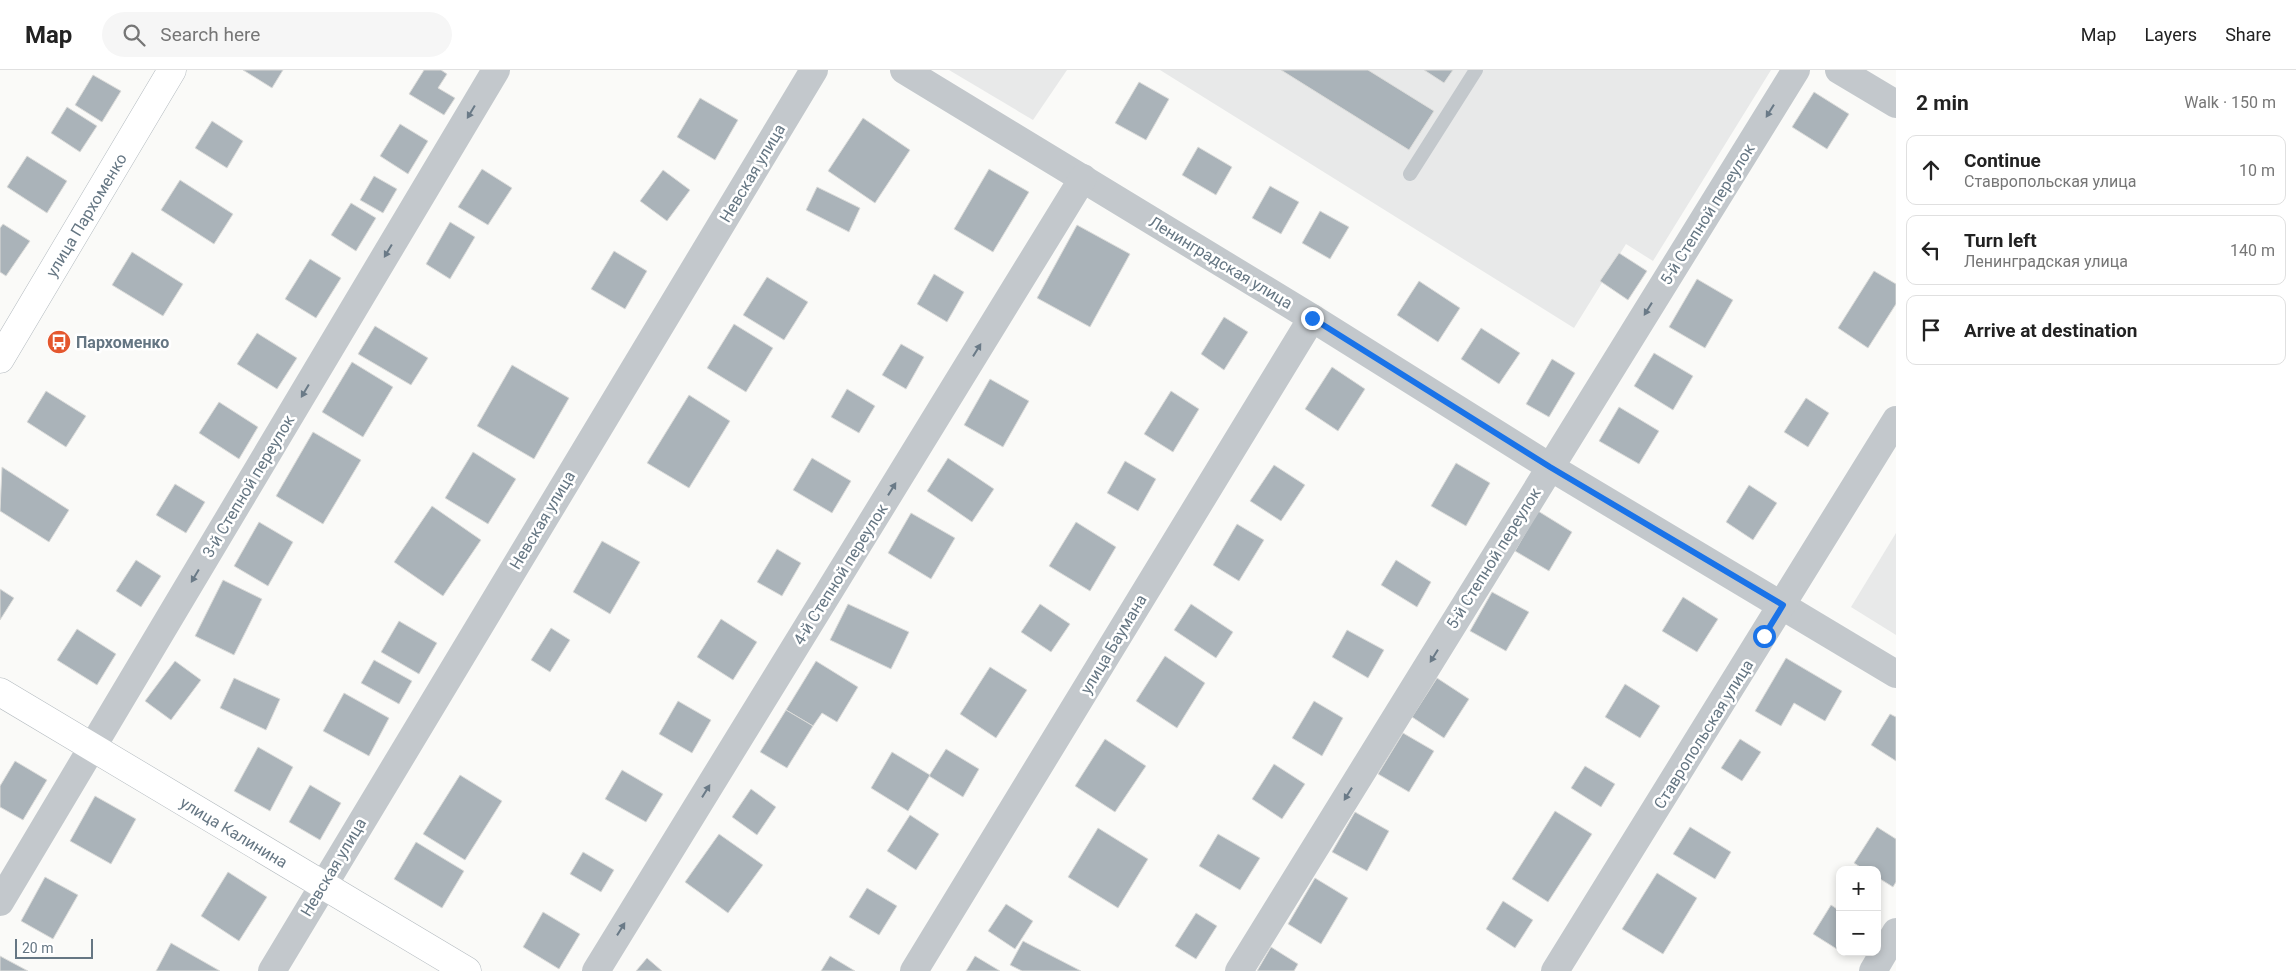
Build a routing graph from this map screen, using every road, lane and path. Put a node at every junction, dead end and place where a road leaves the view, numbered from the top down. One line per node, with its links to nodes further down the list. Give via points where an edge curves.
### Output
1 (172, 70): 12 (street, улица Пархоменко)
2 (496, 70): 18 (street, 3-й Степной переулок, one-way to 18)
3 (814, 70): 19 (street, Невская улица)
4 (904, 70): 10 (street, Ленинградская улица)
5 (1476, 70): 9 (lane)
6 (1796, 70): 14 (street, 5-й Степной переулок, one-way to 14)
7 (1839, 70): 8 (street)
8 (1896, 104)
9 (1410, 174)
10 (1083, 178): 11 (street, Ленинградская улица); 24 (street, 4-й Степной переулок, one-way to 10)
11 (1312, 318): 14 (street, Ленинградская улица); 25 (street, улица Баумана)
12 (0, 360)
13 (1896, 420): 15 (street, Ставропольская улица)
14 (1550, 467): 15 (street, Ленинградская улица); 26 (street, 5-й Степной переулок, one-way to 26)
15 (1783, 605): 16 (street, Ленинградская улица); 27 (street, Ставропольская улица)
16 (1896, 674)
17 (0, 692): 18 (street, улица Калинина)
18 (92, 747): 19 (street, улица Калинина); 20 (street, 3-й Степной переулок)
19 (322, 884): 22 (street, Невская улица); 23 (street, улица Калинина)
20 (0, 902)
21 (1896, 932): 28 (street)
22 (272, 971)
23 (467, 971)
24 (596, 971)
25 (914, 971)
26 (1239, 971)
27 (1555, 971)
28 (1873, 971)

